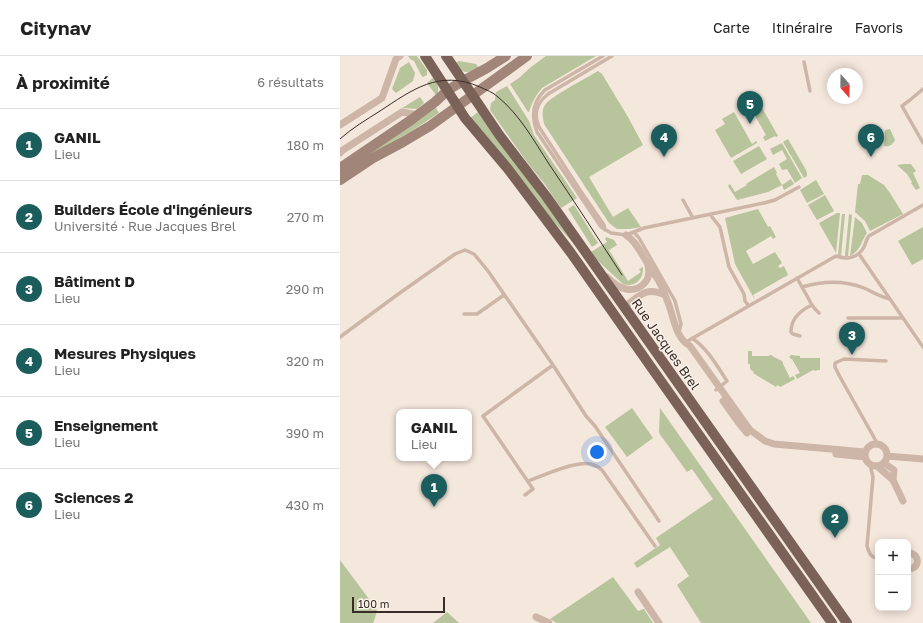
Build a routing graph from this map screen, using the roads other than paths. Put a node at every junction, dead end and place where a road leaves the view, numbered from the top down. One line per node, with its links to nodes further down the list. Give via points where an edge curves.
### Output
1 (400, 56): 16 (street, via 396,59 382,98)
2 (424, 56): 11 (main road, Rue Jacques Brel)
3 (446, 56): 9 (main road, Rue Jacques Brel)
4 (506, 56): 9 (main road)
5 (527, 56): 13 (main road)
6 (603, 56): 28 (lane, via 545,90 538,96 533,114 537,132)
7 (612, 56): 28 (lane, via 548,94 537,107 536,117 539,127)
8 (804, 62): 12 (lane)
9 (463, 81): 11 (main road); 13 (main road, Rue Jacques Brel)
10 (923, 89): 18 (lane, via 902,106)
11 (448, 90): 14 (main road, Rue Jacques Brel); 15 (main road)
12 (810, 91)
13 (473, 95): 14 (main road); 33 (main road, Rue Jacques Brel)
14 (458, 106): 22 (main road, via 413,137 373,158); 37 (main road, Rue Jacques Brel, via 508,169)
15 (418, 115): 17 (main road); 19 (street, via 402,112)
16 (340, 125)
17 (388, 136): 20 (main road, via 373,140); 21 (main road)
18 (923, 143)
19 (341, 151)
20 (340, 160)
21 (340, 168)
22 (340, 180)
23 (799, 187): 26 (lane, via 772,201)
24 (683, 200): 27 (lane)
25 (923, 205): 31 (lane, via 867,237)
26 (711, 214): 27 (lane); 41 (lane, via 720,227 729,267)
27 (693, 218): 29 (lane)
28 (605, 230): 30 (lane)
29 (634, 232): 30 (lane); 47 (lane, via 675,301 681,324)
30 (626, 235): 32 (street, via 635,243)
31 (859, 254): 34 (lane, via 844,258 836,256); 39 (lane)
32 (648, 265): 33 (street, via 650,274 646,281 631,290 618,286); 38 (street)
33 (595, 266): 42 (main road, Rue Jacques Brel)
34 (797, 278): 35 (lane); 41 (lane)
35 (802, 287): 39 (lane, via 820,283 846,283); 40 (lane)
36 (504, 295): 44 (lane, via 477,314); 49 (lane, via 474,254 465,250 452,256); 53 (lane)
37 (600, 295): 42 (main road); 73 (main road, Rue Jacques Brel)
38 (665, 295): 42 (street, via 649,291); 47 (street)
39 (890, 299): 46 (lane)
40 (812, 304): 43 (lane); 48 (lane, via 798,314 793,324 791,332)
41 (749, 306): 50 (lane)
42 (624, 307): 74 (main road, Rue Jacques Brel)
43 (819, 313)
44 (464, 314)
45 (848, 318): 46 (lane)
46 (903, 318): 51 (lane)
47 (679, 334): 50 (street)
48 (800, 336)
49 (340, 337)
50 (689, 342): 54 (street); 54 (lane, via 700,344 728,381)
51 (923, 347)
52 (886, 361): 55 (lane, via 844,359 835,363 840,377 876,441)
53 (553, 365): 60 (lane, via 483,416); 63 (lane)
54 (718, 389): 56 (street, via 750,430 765,441)
55 (874, 444): 56 (street, via 869,446); 58 (street, via 881,445 886,450)
56 (865, 454): 58 (street, via 866,460)
57 (923, 459): 58 (street)
58 (880, 462): 59 (street); 59 (street, via 894,470); 66 (lane, via 873,477 868,546 869,553)
59 (893, 480): 62 (street)
60 (528, 481): 61 (lane, via 533,489); 64 (lane, via 571,465 595,465 602,470)
61 (525, 495)
62 (903, 501)
63 (659, 521)
64 (655, 546)
65 (911, 554): 67 (street)
66 (875, 558)
67 (920, 562): 68 (street)
68 (911, 568)
69 (638, 592): 72 (street)
70 (536, 617): 71 (street)
71 (549, 623)
72 (659, 623)
73 (832, 623)
74 (847, 623)

